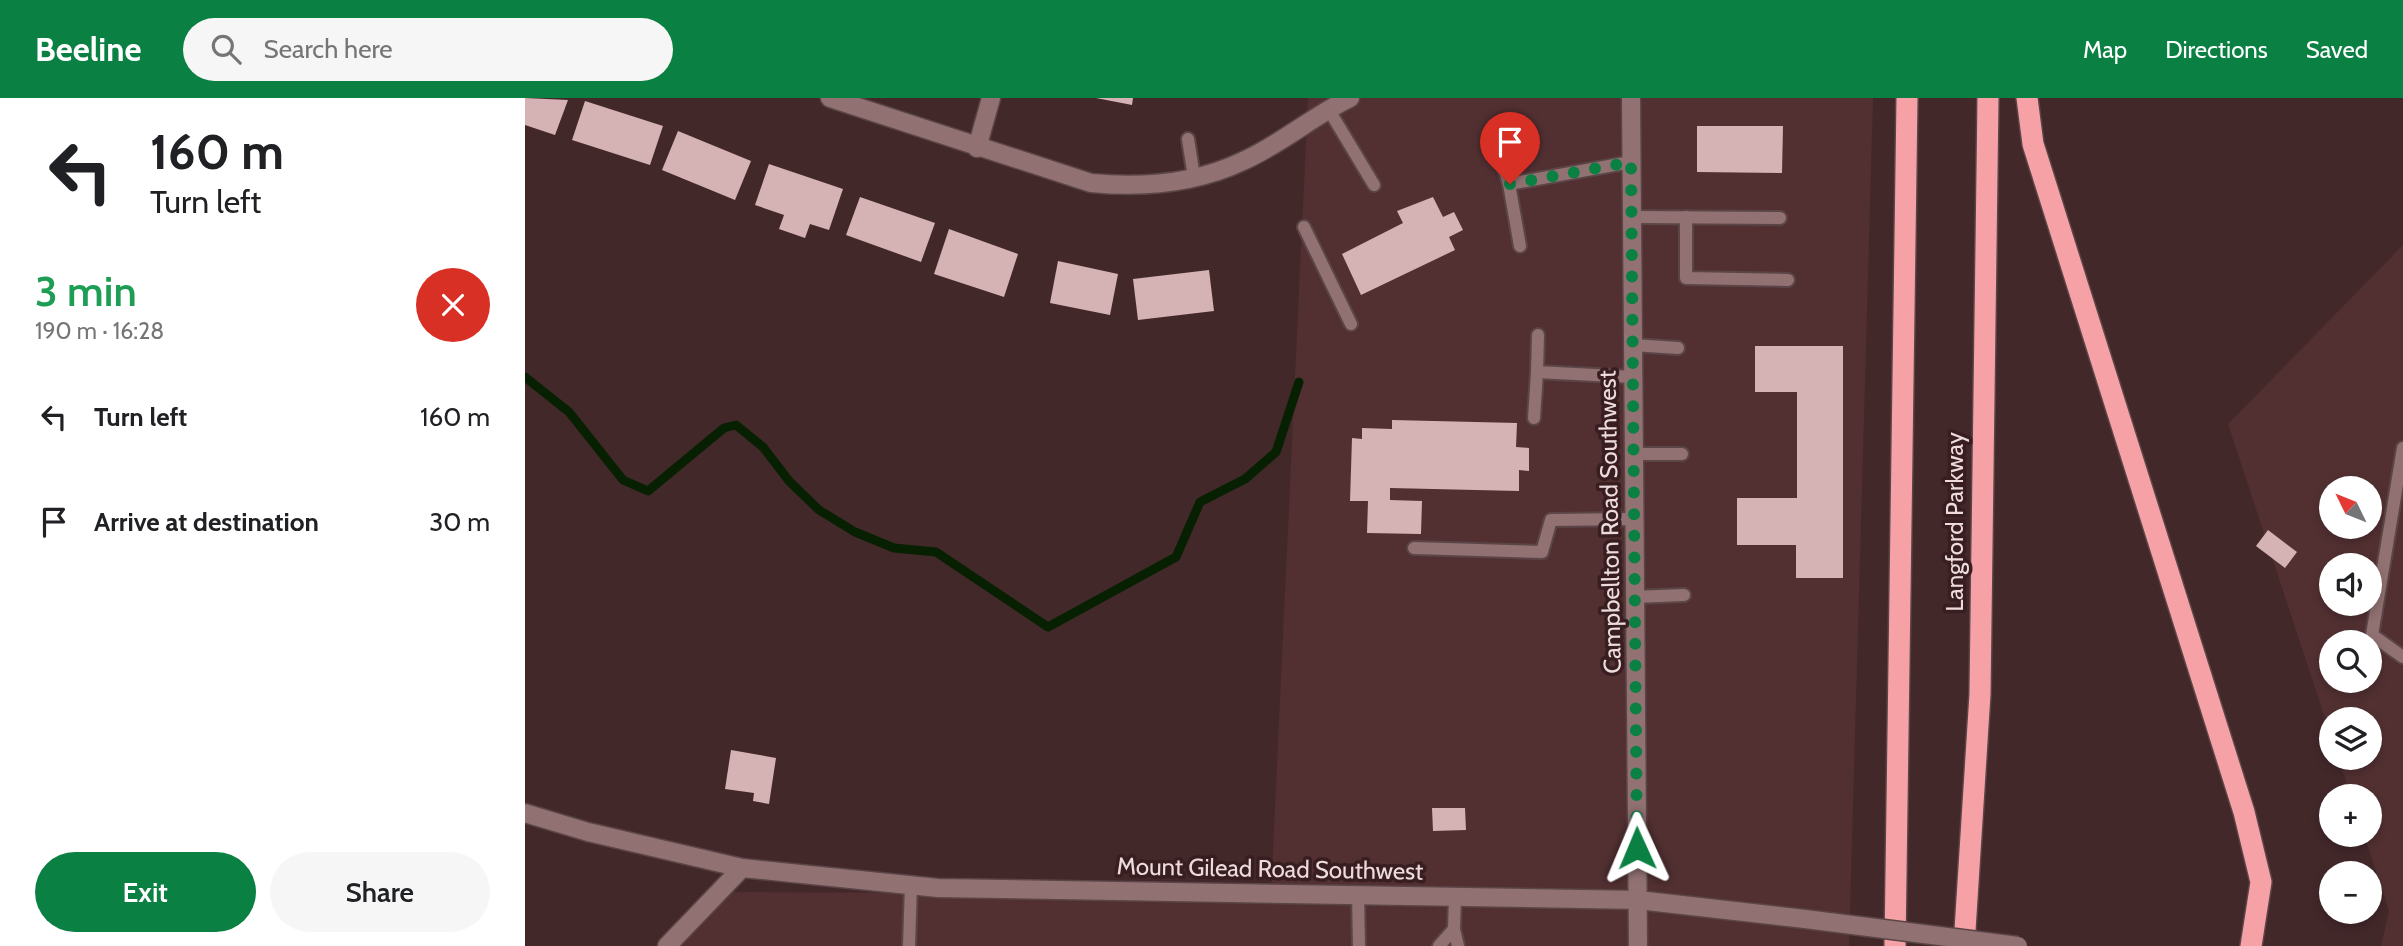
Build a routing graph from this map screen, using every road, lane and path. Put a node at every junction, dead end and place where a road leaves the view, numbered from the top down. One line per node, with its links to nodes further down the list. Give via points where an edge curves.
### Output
1 (830, 98): 11 (street)
2 (991, 98): 11 (street)
3 (1350, 98): 8 (street)
4 (1631, 98): 12 (street, Campbellton Road Southwest)
5 (1907, 98): 50 (highway)
6 (1988, 98): 51 (highway, Langford Parkway, via 1980,694)
7 (2027, 98): 53 (highway, via 2033,144 2244,812 2261,882)
8 (1329, 110): 13 (street, via 1243,161); 15 (lane)
9 (1188, 139): 13 (lane)
10 (1497, 145): 14 (lane)
11 (977, 148): 13 (street, via 1091,183 1136,187)
12 (1631, 162): 14 (lane); 16 (street, Campbellton Road Southwest)
13 (1194, 177)
14 (1510, 184): 20 (lane)
15 (1374, 185)
16 (1632, 216): 17 (lane); 24 (street, Campbellton Road Southwest)
17 (1686, 217): 18 (lane); 21 (lane, via 1686,278)
18 (1780, 218)
19 (1304, 227): 22 (lane)
20 (1520, 246)
21 (1788, 279)
22 (1351, 324)
23 (1538, 335): 26 (lane)
24 (1633, 345): 25 (lane); 27 (street, Campbellton Road Southwest)
25 (1678, 348)
26 (1538, 372): 27 (lane); 28 (lane)
27 (1633, 377): 30 (street, Campbellton Road Southwest)
28 (1534, 418)
29 (2403, 448): 36 (lane, via 2372,635)
30 (1634, 454): 31 (lane); 32 (street, Campbellton Road Southwest)
31 (1682, 454)
32 (1634, 519): 33 (lane, via 1551,520 1542,552); 35 (street, Campbellton Road Southwest)
33 (1415, 548)
34 (1684, 595): 35 (lane)
35 (1635, 597): 42 (street, Campbellton Road Southwest)
36 (2403, 657)
37 (525, 813): 38 (street, Mount Gilead Road Southwest)
38 (742, 868): 39 (street, Mount Gilead Road Southwest); 44 (street)
39 (911, 885): 40 (street, Mount Gilead Road Southwest); 45 (lane)
40 (1358, 895): 41 (street, Mount Gilead Road Southwest); 46 (lane)
41 (1455, 897): 42 (street, Mount Gilead Road Southwest); 43 (lane)
42 (1638, 900): 49 (street, Campbellton Road Southwest); 52 (street, Mount Gilead Road Southwest, bridge)
43 (1454, 929): 47 (lane); 48 (lane)
44 (667, 946)
45 (909, 946)
46 (1359, 946)
47 (1439, 946)
48 (1458, 946)
49 (1638, 946)
50 (1895, 946)
51 (1964, 946)
52 (2018, 946)
53 (2251, 946)

